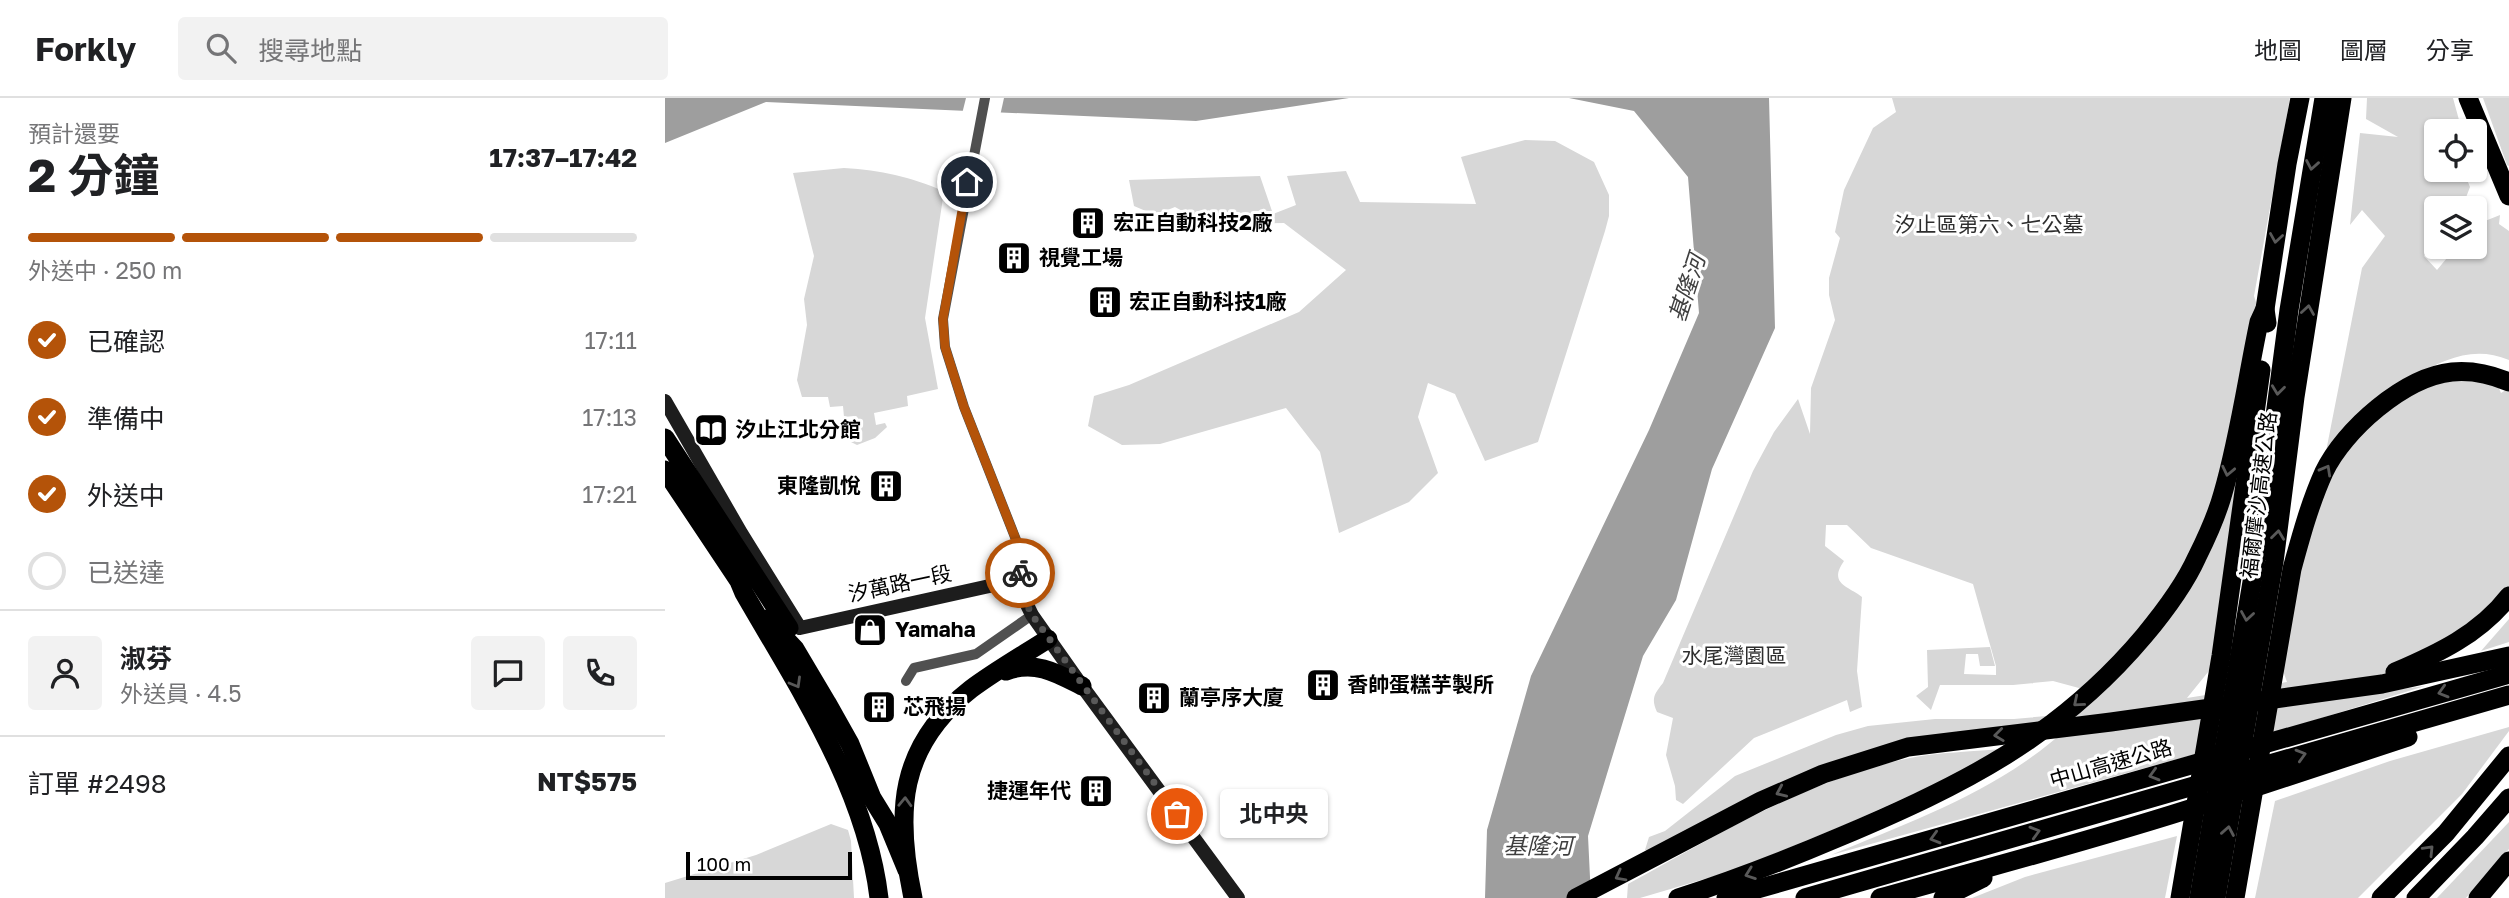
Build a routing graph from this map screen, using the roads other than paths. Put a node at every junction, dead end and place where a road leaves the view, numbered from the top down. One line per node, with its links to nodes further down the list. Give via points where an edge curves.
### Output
1 (985, 98): 13 (street, via 943,319 945,347 964,407 1022,555)
2 (2300, 98): 7 (highway, one-way to 7)
3 (2324, 98): 20 (highway, 福爾摩沙高速公路, one-way to 20, via 2289,310 2257,552)
4 (2342, 98): 18 (highway, 福爾摩沙高速公路, one-way to 4, via 2274,562 2299,371)
5 (2468, 98): 6 (highway)
6 (2509, 196)
7 (2265, 309): 20 (highway); 40 (highway, one-way to 40, via 2223,494 2180,588 2128,655 2012,754 1951,788 1755,872)
8 (2509, 382): 18 (highway, one-way to 8, via 2302,530 2325,469 2355,428 2387,400 2449,372 2471,371)
9 (665, 401): 13 (street, 汐萬路一段, via 800,628 994,585)
10 (665, 438): 17 (highway, via 791,631)
11 (668, 476): 12 (highway)
12 (739, 581): 17 (highway, via 751,588); 30 (highway, one-way to 30, via 809,707)
13 (1019, 588): 15 (street)
14 (2509, 596): 25 (highway, via 2479,627 2439,653 2394,673)
15 (1032, 615): 16 (street); 23 (street, via 976,654 914,668)
16 (1048, 639): 22 (highway); 24 (street)
17 (795, 649): 28 (highway, via 849,744)
18 (2268, 652): 47 (highway, 福爾摩沙高速公路, one-way to 18); 48 (highway)
19 (2509, 656): 25 (highway, via 2382,684)
20 (2231, 657): 45 (highway); 46 (highway, 福爾摩沙高速公路)
21 (2509, 674): 41 (highway, 中山高速公路, one-way to 41)
22 (989, 678): 24 (highway, via 1027,666 1055,672); 33 (highway, one-way to 22, via 904,803 914,758 948,711)
23 (906, 681)
24 (1082, 687): 38 (street)
25 (2310, 694): 39 (highway, one-way to 39, via 1908,747 1823,774 1761,801)
26 (2509, 696): 31 (highway, via 2476,715); 42 (highway, 中山高速公路, one-way to 26)
27 (2503, 763): 49 (highway, one-way to 27, via 2446,832)
28 (872, 798): 33 (highway); 36 (highway)
29 (2509, 798): 50 (highway)
30 (855, 809): 34 (highway); 35 (highway, via 867,836)
31 (2041, 855): 43 (highway); 44 (highway)
32 (2509, 862): 51 (highway)
33 (907, 870): 37 (highway)
34 (867, 898)
35 (879, 898)
36 (891, 898)
37 (913, 898)
38 (1238, 898)
39 (1576, 898)
40 (1678, 898)
41 (1726, 898)
42 (1805, 898)
43 (1880, 898)
44 (1943, 898)
45 (2180, 898)
46 (2199, 898)
47 (2217, 898)
48 (2235, 898)
49 (2381, 898)
50 (2416, 898)
51 (2478, 898)

